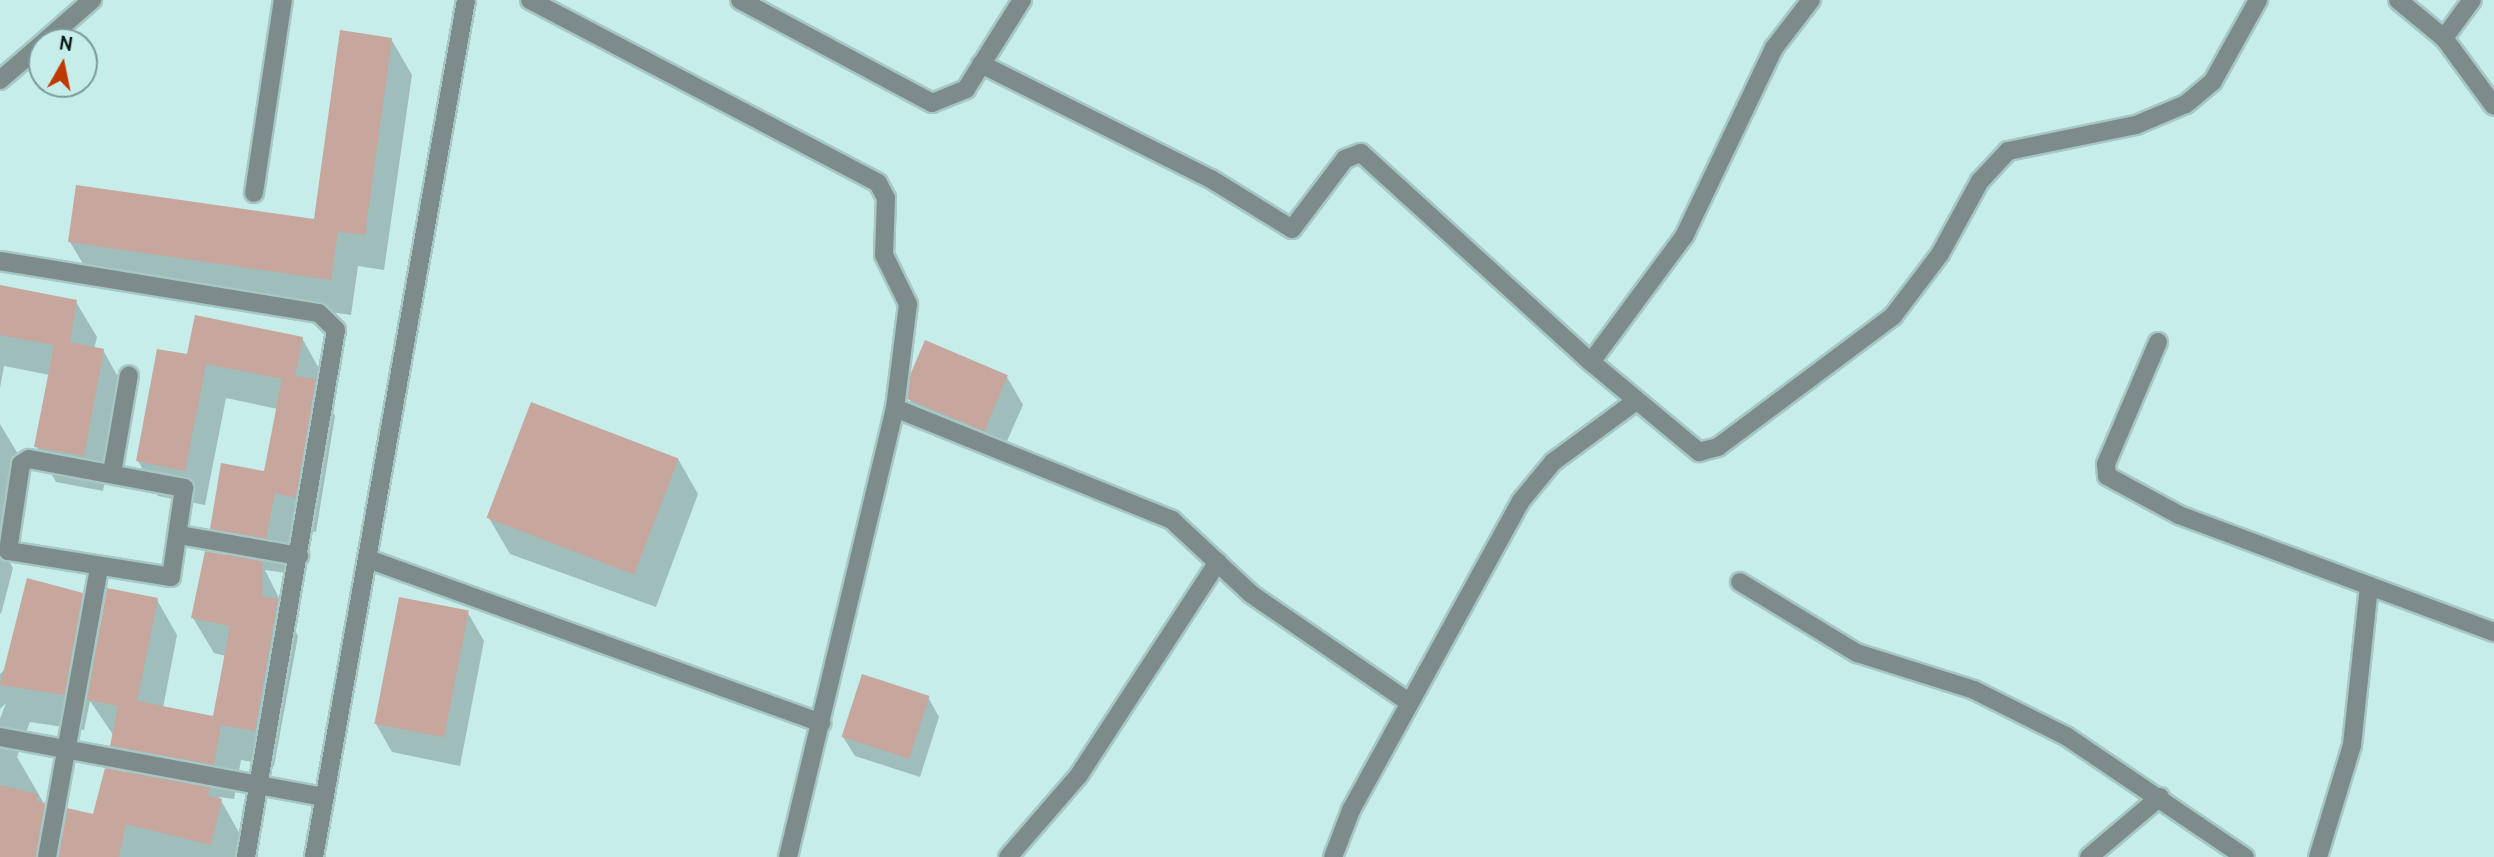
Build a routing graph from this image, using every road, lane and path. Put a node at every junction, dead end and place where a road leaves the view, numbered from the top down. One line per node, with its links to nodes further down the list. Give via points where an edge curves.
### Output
1 (92, 0): 11 (street)
2 (283, 0): 17 (street)
3 (466, 0): 28 (street)
4 (530, 0): 23 (street, via 877,183 886,198 884,255 908,304)
5 (740, 0): 14 (street, via 932,103 966,89)
6 (1022, 0): 14 (street)
7 (1811, 0): 20 (street, via 1774,48 1685,235)
8 (2258, 0): 22 (street, via 2219,72 2186,104 2136,125 2008,150 1980,181 1918,288 1892,316 1718,447 1707,453 1690,448)
9 (2398, 0): 12 (street)
10 (2472, 0): 12 (street)
11 (60, 28)
12 (2444, 38): 16 (street)
13 (28, 56): 15 (street)
14 (981, 64): 20 (street, via 1210,179 1292,229 1345,159 1361,153)
15 (0, 80)
16 (2494, 106)
17 (254, 193)
18 (0, 261): 27 (street, via 329,317 334,351)
19 (2158, 342): 32 (street, via 2106,464 2107,476 2179,515)
20 (1591, 362): 22 (street)
21 (130, 374): 24 (street)
22 (1636, 401): 34 (street, via 1553,462 1520,502)
23 (895, 408): 29 (street, via 1147,508 1196,538); 35 (street)
24 (112, 474): 25 (street, via 25,460); 26 (street, via 184,488)
25 (5, 519): 30 (street, via 8,551)
26 (180, 534): 27 (street); 30 (street, via 173,572 164,580)
27 (299, 556): 38 (street)
28 (371, 560): 35 (street); 39 (street)
29 (1219, 562): 34 (street, via 1251,594); 45 (street, via 1079,775)
30 (99, 569): 37 (street)
31 (1740, 582): 40 (street, via 1857,653 2016,709)
32 (2369, 586): 33 (street); 49 (street, via 2351,745)
33 (2494, 632)
34 (1409, 702): 46 (street)
35 (821, 723): 44 (street)
36 (0, 737): 37 (street)
37 (68, 749): 38 (street); 41 (street)
38 (259, 783): 39 (street); 42 (street)
39 (325, 797): 43 (street)
40 (2160, 797): 47 (street); 48 (street)
41 (47, 857)
42 (246, 857)
43 (314, 857)
44 (788, 857)
45 (1007, 857)
46 (1333, 857)
47 (2089, 857)
48 (2245, 857)
49 (2318, 857)

